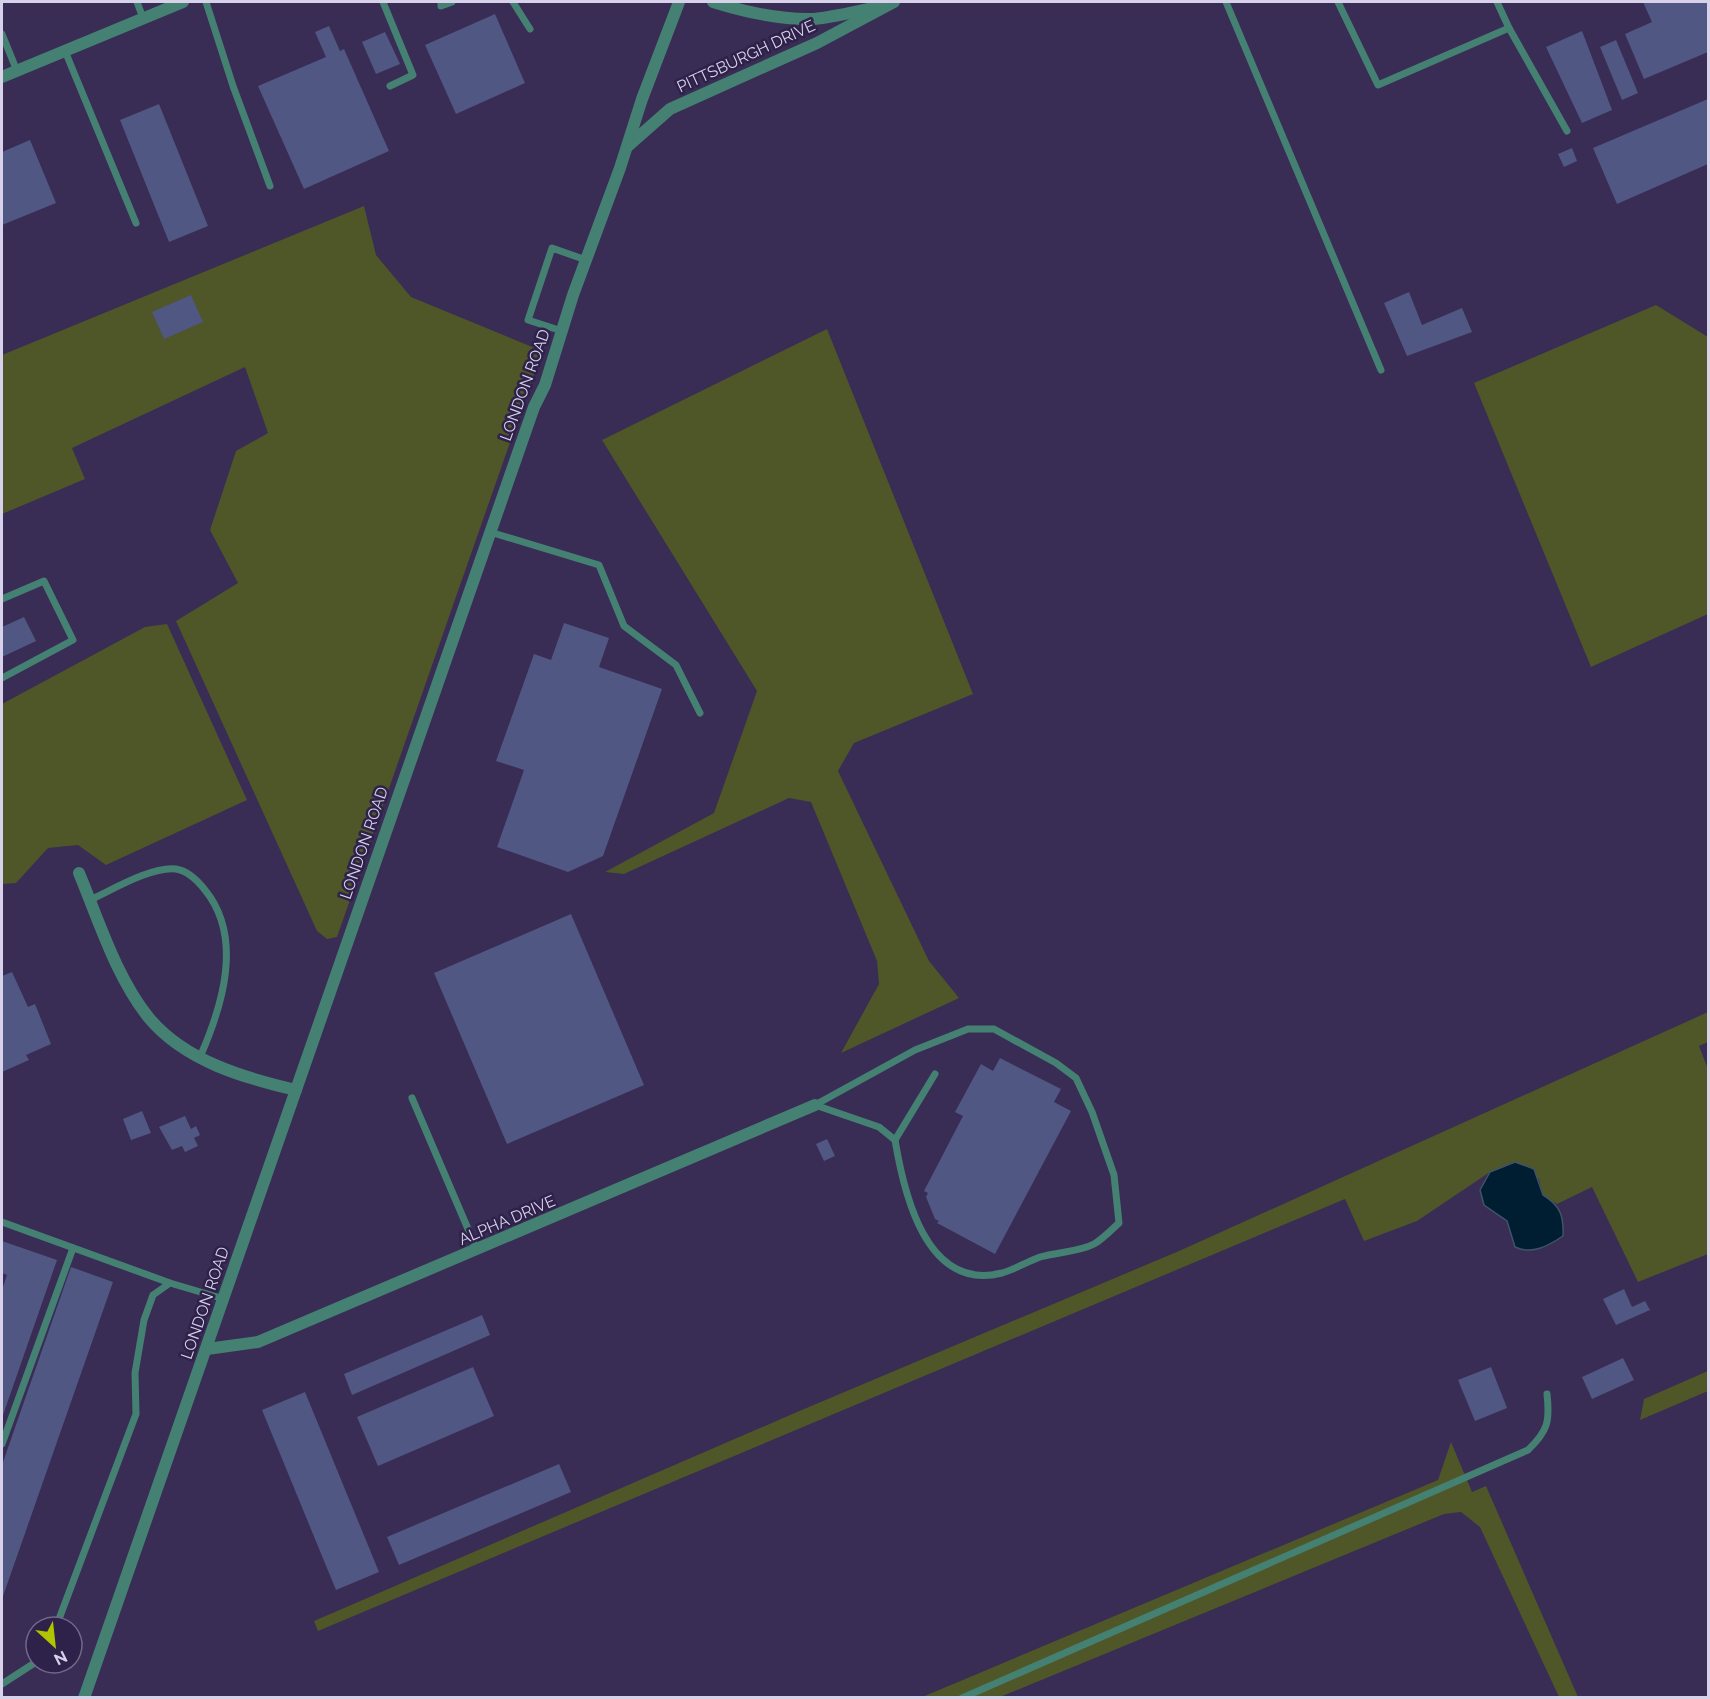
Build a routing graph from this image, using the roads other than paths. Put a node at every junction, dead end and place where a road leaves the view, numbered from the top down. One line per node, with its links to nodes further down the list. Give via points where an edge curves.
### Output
1 (137, 2): 14 (lane)
2 (183, 2): 14 (street)
3 (206, 2): 24 (lane)
4 (383, 2): 21 (lane, via 412,75)
5 (441, 2): 6 (lane, via 441,6)
6 (452, 2)
7 (513, 2): 15 (lane)
8 (679, 2): 23 (street, LONDON ROAD)
9 (712, 2): 13 (street, PITTSBURGH DRIVE, via 748,13 816,19)
10 (1226, 2): 28 (lane)
11 (1338, 2): 16 (lane, via 1378,85)
12 (1497, 2): 16 (lane)
13 (890, 3): 23 (street, PITTSBURGH DRIVE, via 817,43 670,109)
14 (143, 18): 18 (street)
15 (530, 28)
16 (1509, 28): 22 (lane)
17 (2, 34): 19 (lane)
18 (65, 51): 19 (street); 25 (lane)
19 (17, 71): 20 (street)
20 (2, 77)
21 (390, 86)
22 (1567, 131)
23 (627, 147): 26 (street, LONDON ROAD)
24 (270, 186)
25 (136, 223)
26 (586, 260): 27 (street, LONDON ROAD); 27 (lane, via 552,248 528,320)
27 (562, 331): 29 (street, LONDON ROAD)
28 (1382, 370)
29 (490, 532): 32 (lane, via 599,565 624,626 676,665); 37 (street, LONDON ROAD)
30 (2, 599): 31 (lane, via 44,581 73,640)
31 (2, 678)
32 (700, 712)
33 (79, 873): 34 (street)
34 (90, 900): 35 (street, via 123,975 150,1018 168,1036); 35 (lane, via 152,872 176,869 195,877 211,897 224,931 226,972 212,1029)
35 (200, 1057): 37 (street, via 258,1082)
36 (935, 1074): 40 (lane)
37 (296, 1090): 45 (street, LONDON ROAD)
38 (412, 1098): 43 (lane)
39 (816, 1106): 40 (lane, via 879,1127); 40 (lane, via 915,1050 969,1029 994,1029 1076,1078 1114,1175 1119,1223 1094,1245 1041,1257 1000,1273 969,1273 945,1263 925,1239 902,1182); 43 (street, ALPHA DRIVE)
40 (895, 1140)
41 (2, 1222): 42 (lane)
42 (73, 1248): 44 (lane); 48 (lane)
43 (477, 1250): 46 (street, ALPHA DRIVE, via 258,1342)
44 (170, 1282): 45 (lane); 49 (lane, via 153,1294 144,1320 135,1374 136,1414)
45 (224, 1299): 46 (street, LONDON ROAD)
46 (207, 1349): 52 (street, LONDON ROAD)
47 (1547, 1394): 53 (lane, via 1549,1413 1544,1436 1528,1450)
48 (2, 1444)
49 (61, 1615)
50 (24, 1670): 51 (lane)
51 (2, 1684)
52 (84, 1698)
53 (962, 1698)

